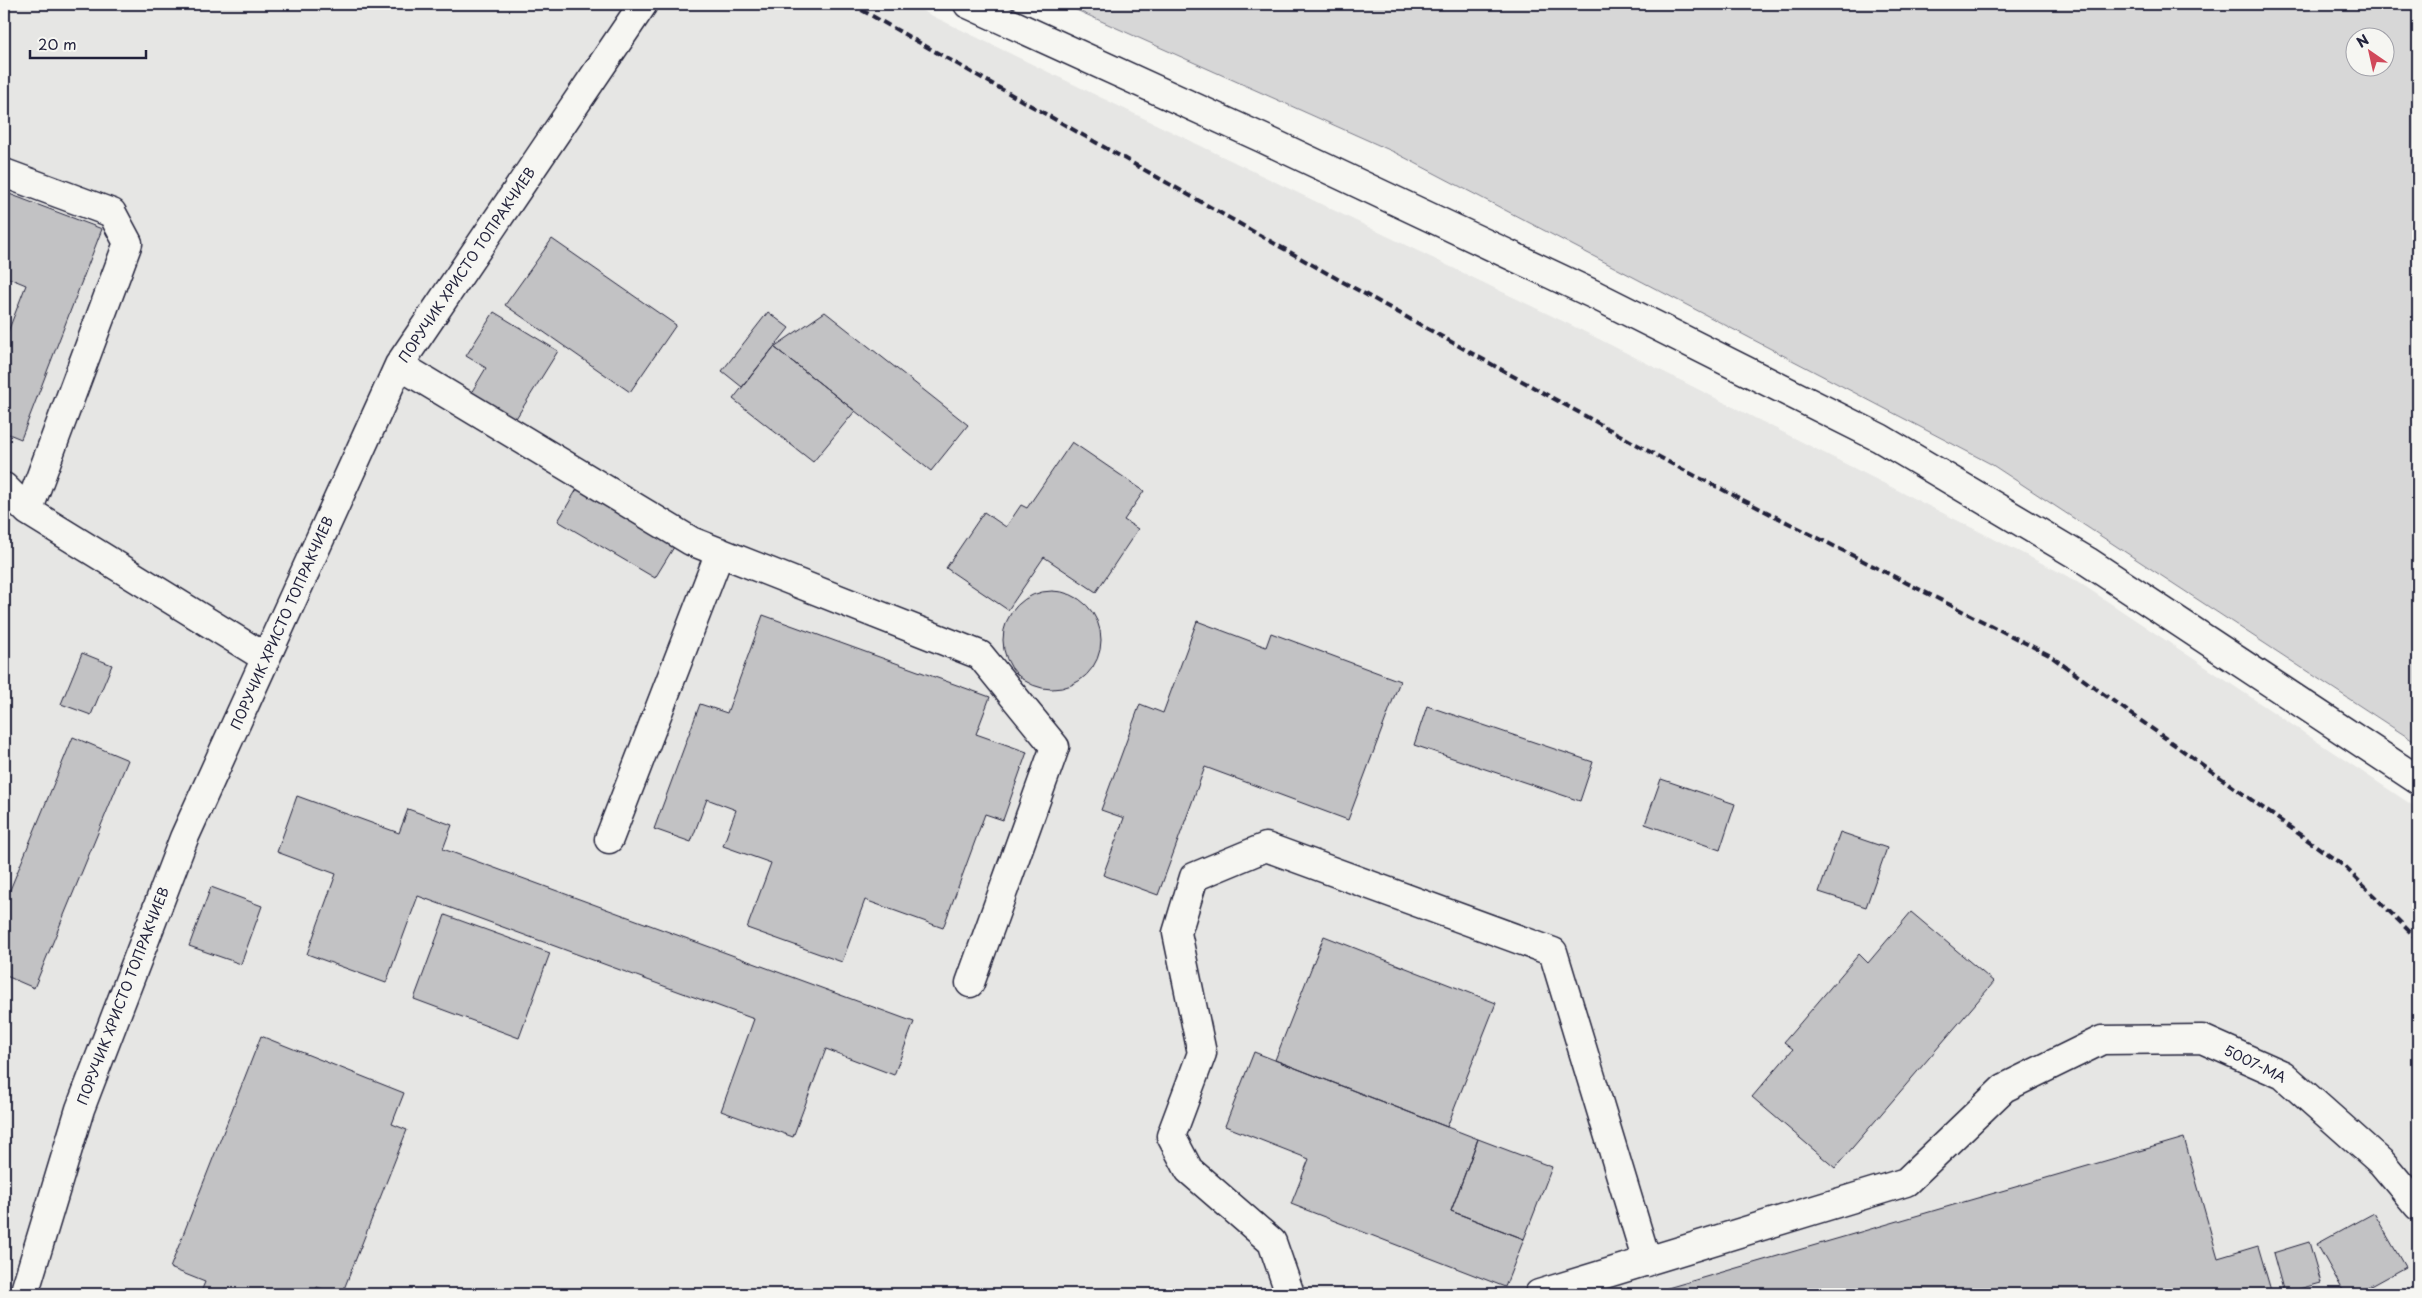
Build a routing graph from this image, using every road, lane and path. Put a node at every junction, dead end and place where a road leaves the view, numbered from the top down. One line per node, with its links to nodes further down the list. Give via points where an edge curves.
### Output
1 (643, 4): 4 (street, ПОРУЧИК ХРИСТО ТОПРАКЧИЕВ)
2 (968, 4): 9 (street, via 1262,138 1594,296 1880,438 2087,562)
3 (4, 173): 6 (street, via 112,213 128,243)
4 (399, 365): 7 (street, via 691,541); 8 (street, ПОРУЧИК ХРИСТО ТОПРАКЧИЕВ)
5 (4, 487): 6 (street)
6 (28, 511): 8 (street)
7 (720, 552): 10 (street); 11 (street, via 980,655 1055,748)
8 (266, 658): 14 (street, ПОРУЧИК ХРИСТО ТОПРАКЧИЕВ, via 184,838 80,1109)
9 (2418, 780)
10 (609, 839)
11 (970, 982)
12 (2418, 1206): 13 (street, 5007-МА, via 2382,1163 2283,1075 2202,1040 2102,1040 2004,1088 1906,1182)
13 (1648, 1262): 15 (street, via 1553,952 1266,847 1194,877 1177,933 1202,1053 1171,1136 1189,1170 1272,1242); 16 (street)
14 (24, 1294)
15 (1290, 1294)
16 (1539, 1294)

